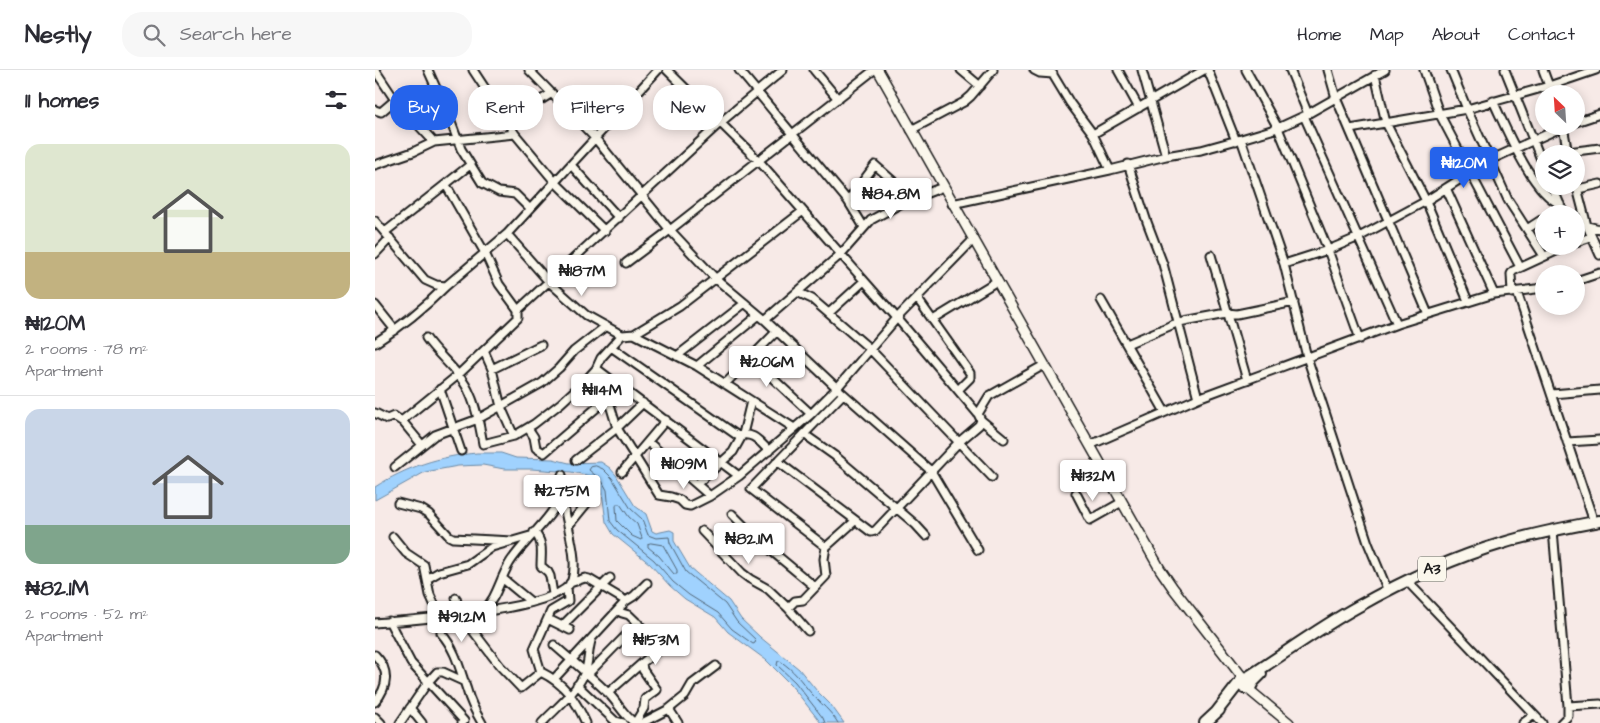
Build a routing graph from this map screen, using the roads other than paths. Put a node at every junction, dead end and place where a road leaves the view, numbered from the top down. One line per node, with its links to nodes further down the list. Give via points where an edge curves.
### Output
1 (375, 70): 33 (street)
2 (428, 70): 63 (street)
3 (473, 70): 27 (street)
4 (529, 70): 35 (street)
5 (658, 70): 64 (street)
6 (667, 70): 28 (street)
7 (739, 70): 34 (street)
8 (783, 70): 34 (street)
9 (814, 70): 39 (street)
10 (876, 70): 39 (street); 58 (main road)
11 (961, 70): 31 (street)
12 (993, 70): 31 (street)
13 (1034, 70): 25 (street)
14 (1118, 70): 43 (street)
15 (1142, 70): 40 (street)
16 (1206, 70): 40 (street); 65 (street)
17 (1246, 70): 53 (street)
18 (1290, 70): 48 (street)
19 (1328, 70): 37 (street)
20 (1425, 70): 46 (street)
21 (1451, 70): 44 (street)
22 (1505, 70): 36 (street)
23 (1543, 70): 29 (street)
24 (1596, 70): 30 (street)
25 (1051, 72): 60 (street)
26 (1379, 72): 37 (street); 51 (street)
27 (483, 85)
28 (683, 85)
29 (1549, 85)
30 (1552, 85)
31 (980, 86): 58 (street, via 963,102)
32 (1535, 90): 36 (street)
33 (390, 92)
34 (756, 92): 49 (street); 61 (street)
35 (552, 93): 38 (street); 64 (street)
36 (1515, 95): 41 (street); 66 (street)
37 (1336, 98): 48 (street); 54 (street)
38 (543, 99)
39 (838, 99): 61 (street)
40 (1151, 101): 43 (street); 72 (street)
41 (1493, 101): 44 (street); 68 (street)
42 (390, 104): 45 (street, via 381,112)
43 (1139, 108): 60 (street)
44 (1467, 109): 46 (street); 73 (street)
45 (375, 110)
46 (1439, 113): 51 (street); 80 (street)
47 (1600, 114): 50 (street)
48 (1306, 115): 53 (street); 108 (street)
49 (724, 119)
50 (1585, 119)
51 (1386, 123): 54 (street); 90 (street)
52 (724, 125): 74 (street)
53 (1278, 128): 65 (street); 113 (street)
54 (1350, 129): 98 (street)
55 (423, 130): 67 (street)
56 (513, 130): 59 (street)
57 (712, 130): 87 (street)
58 (911, 130): 85 (main road)
59 (515, 134): 63 (street); 81 (street)
60 (1093, 134): 79 (street)
61 (792, 135): 74 (street); 89 (street)
62 (1545, 135): 66 (street)
63 (457, 138): 67 (street); 77 (street)
64 (595, 138): 78 (street); 87 (street)
65 (1238, 140): 72 (street); 121 (street)
66 (1532, 141): 68 (street); 69 (street)
67 (434, 142): 76 (street)
68 (1515, 148): 73 (street); 93 (street, via 1531,176)
69 (1535, 148)
70 (1600, 148): 71 (street)
71 (1585, 150)
72 (1166, 156): 75 (street)
73 (1490, 160): 80 (street); 102 (street, via 1508,200)
74 (759, 161): 95 (street); 104 (street)
75 (1128, 164): 79 (street); 147 (street, via 1163,264)
76 (375, 165)
77 (469, 165): 82 (street); 94 (street, via 487,187 515,194)
78 (571, 165): 81 (street); 96 (street)
79 (1110, 170): 92 (street)
80 (1470, 172): 86 (street); 122 (street)
81 (555, 182): 94 (street); 105 (street)
82 (446, 184): 106 (street); 114 (street)
83 (1600, 184): 84 (street)
84 (1585, 185)
85 (943, 187): 91 (street); 92 (main road)
86 (1446, 188): 90 (street); 133 (street)
87 (642, 195): 96 (street); 104 (street)
88 (1579, 195): 100 (street)
89 (848, 201): 91 (street, via 875,165 891,179); 101 (street)
90 (1426, 201): 98 (street); 136 (street)
91 (904, 202): 101 (street, via 879,214)
92 (952, 204): 112 (main road)
93 (1558, 205)
94 (530, 209): 107 (street)
95 (803, 212): 116 (street); 124 (street)
96 (619, 218): 105 (street)
97 (375, 221): 106 (street)
98 (1390, 221): 108 (street); 143 (street)
99 (1535, 224): 102 (street)
100 (1587, 226): 103 (street); 109 (street)
101 (864, 227): 116 (street)
102 (1527, 229): 119 (street)
103 (1600, 229)
104 (670, 230): 120 (street); 124 (street)
105 (605, 231): 128 (street)
106 (385, 232): 110 (street)
107 (507, 234): 114 (street); 128 (street)
108 (1359, 237): 113 (street); 148 (street)
109 (1591, 237): 111 (street); 118 (street)
110 (390, 238): 115 (street); 129 (street, via 425,280)
111 (1585, 239)
112 (973, 240): 127 (main road); 134 (street)
113 (1328, 250): 121 (street); 155 (street)
114 (485, 253): 129 (street); 140 (street, via 499,284)
115 (375, 254)
116 (841, 254): 126 (street); 131 (street)
117 (1211, 255): 142 (street)
118 (1600, 255)
119 (1544, 256): 122 (street)
120 (626, 263)
121 (1284, 264): 137 (street)
122 (1520, 267): 132 (street, via 1511,274)
123 (1600, 273): 125 (street)
124 (715, 278): 138 (street); 152 (street, via 680,306)
125 (1585, 278)
126 (864, 281): 141 (street); 145 (street)
127 (997, 281): 146 (street); 165 (main road)
128 (549, 282): 140 (street); 149 (street, via 586,315)
129 (446, 286): 150 (street)
130 (1535, 290): 132 (street)
131 (797, 292): 141 (street); 144 (street)
132 (1515, 293): 133 (street); 177 (street)
133 (1494, 294): 136 (street)
134 (917, 298): 145 (street); 146 (street)
135 (1101, 300): 157 (street)
136 (1468, 301): 143 (street)
137 (1295, 302): 142 (street); 163 (street)
138 (745, 303): 144 (street); 162 (street)
139 (375, 305): 150 (street)
140 (518, 310): 161 (street, via 518,318)
141 (829, 313): 160 (street)
142 (1227, 314): 147 (street); 170 (street)
143 (1428, 314): 148 (street)
144 (762, 317): 151 (street); 166 (street)
145 (897, 318): 160 (street); 174 (street)
146 (933, 320): 174 (street, via 970,374)
147 (1179, 322): 157 (street); 179 (street)
148 (1397, 324): 155 (street)
149 (606, 326): 153 (street); 182 (street, via 573,351 547,379)
150 (395, 330): 156 (street)
151 (777, 331): 164 (street); 172 (street)
152 (634, 334): 153 (street); 162 (street)
153 (622, 335): 159 (street)
154 (426, 338): 169 (street)
155 (1360, 338): 163 (street)
156 (375, 343)
157 (1127, 344): 183 (street)
158 (541, 345): 167 (street)
159 (611, 347): 168 (street); 194 (street, via 738,436)
160 (870, 349): 172 (street); 200 (street)
161 (484, 351): 167 (street); 169 (street)
162 (677, 356): 166 (street)
163 (1307, 357): 170 (street); 244 (street, via 1368,542)
164 (751, 358): 171 (street); 185 (street)
165 (1044, 365): 186 (street, via 989,396); 203 (main road)
166 (697, 366): 171 (street)
167 (492, 369): 182 (street)
168 (596, 369): 178 (street); 181 (street); 191 (street, via 561,403)
169 (459, 375): 173 (street); 187 (street, via 470,392)
170 (1247, 380): 179 (street)
171 (725, 384): 180 (street)
172 (837, 388): 176 (street); 185 (street)
173 (440, 389): 189 (street); 190 (street)
174 (958, 390): 186 (street)
175 (1600, 390): 177 (street)
176 (843, 394): 195 (street); 211 (street)
177 (1552, 394): 201 (street)
178 (608, 398): 191 (street, via 544,453 536,448); 192 (street)
179 (1198, 398): 183 (street)
180 (751, 401): 193 (street); 194 (street)
181 (643, 402): 188 (street); 192 (street)
182 (501, 407): 187 (street); 196 (street)
183 (1165, 412): 203 (street)
184 (375, 413): 189 (street, via 387,420 394,416)
185 (811, 414): 193 (street)
186 (979, 417): 197 (street); 200 (street, via 979,425)
187 (478, 419): 190 (street); 196 (street, via 483,444)
188 (666, 420): 199 (street); 209 (street)
189 (403, 422): 202 (street)
190 (453, 428): 202 (street, via 435,435); 204 (street)
191 (528, 428): 196 (street)
192 (617, 428): 206 (street); 207 (street)
193 (794, 428): 205 (street)
194 (743, 434): 205 (street, via 753,436); 209 (street, via 733,452)
195 (804, 434): 208 (street); 223 (street)
196 (514, 436)
197 (1004, 438)
198 (1600, 440): 201 (street)
199 (648, 442): 206 (street); 216 (street)
200 (959, 442): 211 (street); 215 (street)
201 (1567, 442): 226 (street)
202 (422, 445): 210 (street)
203 (1090, 445): 221 (main road)
204 (461, 450)
205 (769, 450): 214 (street)
206 (636, 457): 212 (street); 220 (street, via 659,495 690,506)
207 (576, 460)
208 (777, 461): 225 (street); 234 (street, via 751,489)
209 (721, 462): 214 (street); 216 (street)
210 (395, 468)
211 (931, 471): 223 (street); 235 (street)
212 (622, 472)
213 (562, 475): 217 (street)
214 (739, 476): 220 (street)
215 (992, 477)
216 (697, 484): 220 (street)
217 (563, 488): 227 (street); 230 (street, via 557,506)
218 (593, 488): 227 (street, via 587,503)
219 (1076, 493): 221 (street, via 1090,520)
220 (710, 496)
221 (1122, 502): 272 (main road, via 1173,588)
222 (398, 503): 233 (street, via 429,514 453,538)
223 (896, 508): 225 (street, via 875,531 871,532); 231 (street)
224 (732, 514): 243 (street)
225 (855, 521): 234 (street)
226 (1597, 521): 228 (highway, A3)
227 (569, 525): 241 (street, via 574,570)
228 (1553, 530): 239 (highway, A3, via 1475,552); 278 (street)
229 (702, 531): 249 (street, via 742,573 768,589)
230 (532, 534): 233 (street); 236 (street); 245 (street, via 538,536 542,546 541,566 550,576)
231 (926, 536)
232 (393, 537): 238 (street, via 406,553 424,565)
233 (513, 542): 238 (street, via 492,547 468,564)
234 (826, 547): 243 (street, via 826,576)
235 (978, 550)
236 (502, 578): 248 (street); 251 (street, via 491,604)
237 (610, 578): 242 (street)
238 (427, 579): 253 (street)
239 (1407, 581): 244 (highway, A3); 281 (street)
240 (647, 583): 247 (street)
241 (569, 585): 242 (street, via 585,578); 245 (street); 254 (street, via 567,601 551,611)
242 (602, 587): 247 (street); 258 (street)
243 (815, 587): 249 (street, via 803,600 795,601)
244 (1388, 590): 272 (highway, A3, via 1298,643)
245 (553, 594): 248 (street)
246 (456, 598): 252 (street)
247 (626, 600): 250 (street)
248 (531, 602): 251 (street)
249 (787, 608): 260 (street)
250 (618, 610): 257 (street); 261 (street)
251 (482, 612): 252 (street)
252 (460, 614): 253 (street); 267 (street, via 499,666 521,688)
253 (439, 616): 255 (street); 271 (street, via 441,633 449,641)
254 (548, 619): 258 (street); 267 (street, via 534,649)
255 (389, 621): 256 (street); 270 (street, via 404,652)
256 (375, 623)
257 (638, 623): 265 (street, via 661,646); 268 (street)
258 (562, 626): 259 (street)
259 (570, 630)
260 (808, 631)
261 (592, 638): 264 (street); 268 (street)
262 (554, 645): 264 (street)
263 (375, 654): 276 (street, via 382,664 386,686)
264 (571, 661): 268 (street); 269 (street)
265 (642, 663): 274 (street); 274 (street, via 643,670 657,690 645,700 635,723 627,718)
266 (716, 666): 280 (street, via 692,684 685,696)
267 (541, 672): 269 (street)
268 (587, 672): 273 (street); 274 (street)
269 (554, 679): 275 (street)
270 (428, 682): 271 (street, via 437,672); 279 (street); 286 (street)
271 (465, 682): 287 (street)
272 (1247, 683): 293 (highway, A3); 294 (main road)
273 (577, 685): 275 (street); 290 (street, via 610,717)
274 (608, 693)
275 (571, 694): 288 (street); 289 (street)
276 (375, 702)
277 (1600, 704): 278 (street)
278 (1568, 706): 297 (street, via 1568,716)
279 (410, 708): 284 (street); 285 (street)
280 (669, 709): 291 (street); 292 (street)
281 (1534, 715): 295 (street); 296 (street)
282 (375, 717): 283 (street)
283 (381, 723)
284 (399, 723)
285 (422, 723)
286 (462, 723)
287 (481, 723)
288 (541, 723)
289 (586, 723)
290 (623, 723)
291 (642, 723)
292 (678, 723)
293 (1205, 723)
294 (1289, 723)
295 (1523, 723)
296 (1542, 723)
297 (1561, 723)

